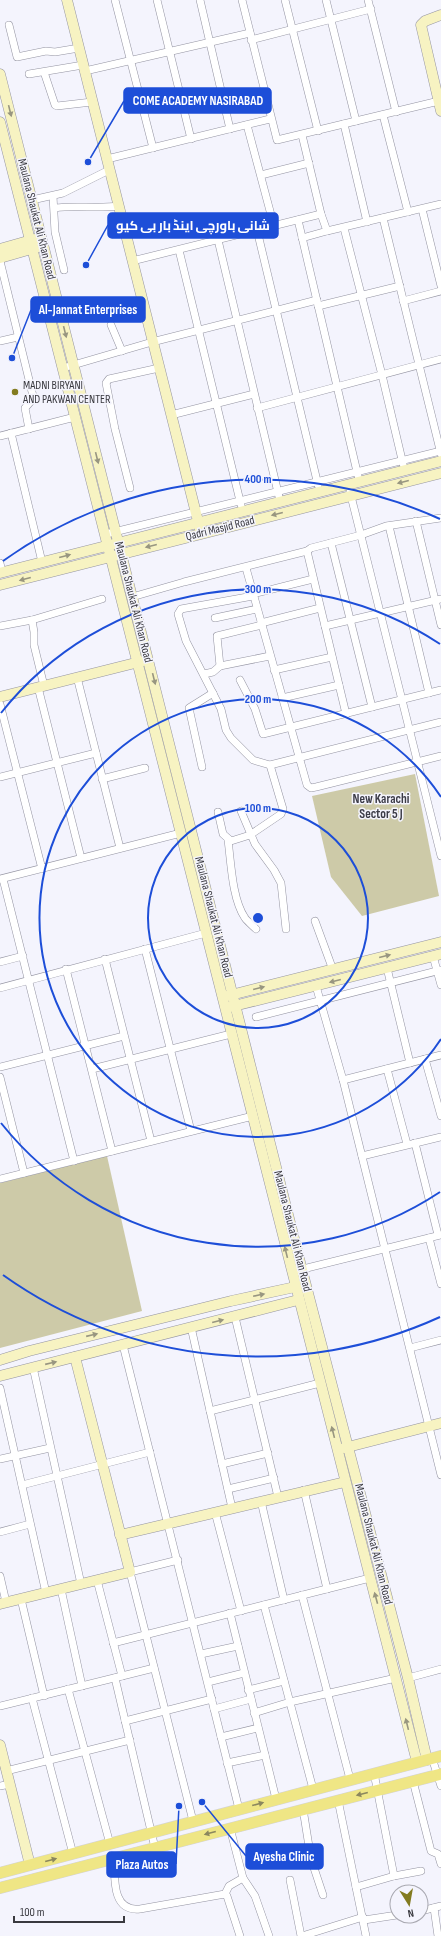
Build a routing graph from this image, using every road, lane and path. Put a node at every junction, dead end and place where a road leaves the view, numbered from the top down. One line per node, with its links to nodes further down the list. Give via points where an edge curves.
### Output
1 (67, 0): 16 (main road)
2 (115, 0): 18 (street)
3 (157, 0): 17 (street)
4 (200, 0): 15 (street)
5 (242, 0): 14 (street)
6 (285, 0): 13 (street)
7 (326, 0): 11 (street)
8 (368, 0): 9 (street)
9 (371, 9): 11 (street); 25 (street)
10 (441, 15): 24 (main road, via 421,25)
11 (331, 19): 13 (street); 28 (street)
12 (9, 25): 16 (street, via 17,57)
13 (292, 29): 14 (street); 33 (street)
14 (251, 36): 15 (street); 27 (street)
15 (209, 42): 17 (street); 32 (street)
16 (79, 48): 19 (main road)
17 (170, 51): 18 (street); 35 (street)
18 (131, 60): 19 (street); 36 (street)
19 (84, 68): 20 (street); 23 (main road)
20 (44, 72): 22 (street); 23 (street, via 55,105)
21 (0, 74): 42 (main road, Maulana Shaukat Ali Khan Road, one-way to 42)
22 (29, 74)
23 (92, 102): 37 (main road)
24 (440, 106): 25 (street)
25 (396, 112): 26 (street)
26 (384, 115): 28 (street); 47 (street)
27 (270, 119): 31 (street); 34 (street, via 277,140)
28 (356, 121): 30 (street)
29 (0, 122): 59 (main road, Maulana Shaukat Ali Khan Road)
30 (344, 124): 33 (street); 51 (street)
31 (247, 125): 32 (street); 40 (street)
32 (230, 129): 35 (street)
33 (318, 131): 34 (street)
34 (302, 135): 38 (street)
35 (191, 139): 36 (street)
36 (153, 148): 37 (street)
37 (107, 159): 39 (main road)
38 (309, 163): 40 (street); 48 (street)
39 (110, 170): 41 (street); 44 (main road)
40 (260, 175): 52 (street)
41 (53, 196): 42 (street); 45 (street)
42 (32, 200): 58 (main road, Maulana Shaukat Ali Khan Road)
43 (441, 204): 46 (street)
44 (119, 206): 45 (street, via 98,209 72,206); 64 (main road)
45 (55, 208): 65 (street, via 55,232)
46 (422, 209): 47 (street); 67 (street)
47 (408, 212): 49 (street)
48 (321, 214): 50 (street); 55 (street)
49 (383, 218): 51 (street); 66 (street)
50 (298, 220): 52 (street); 56 (street)
51 (367, 222): 53 (street)
52 (274, 226): 54 (street)
53 (344, 228): 55 (street); 69 (street)
54 (257, 230): 57 (street); 72 (street)
55 (327, 231): 56 (street)
56 (302, 238): 71 (street)
57 (218, 240): 61 (street); 73 (street)
58 (43, 241): 59 (main road); 81 (main road, Maulana Shaukat Ali Khan Road, one-way to 81)
59 (31, 245): 60 (main road); 62 (main road); 83 (main road, Maulana Shaukat Ali Khan Road)
60 (0, 248)
61 (179, 250): 64 (street); 75 (street)
62 (0, 258)
63 (0, 261): 76 (street)
64 (132, 261): 78 (main road)
65 (64, 270)
66 (400, 286): 69 (street); 70 (street)
67 (441, 286)
68 (441, 291): 70 (street)
69 (361, 295): 71 (street); 85 (street)
70 (403, 301): 82 (street)
71 (318, 303): 72 (street); 86 (street)
72 (276, 310): 73 (street); 88 (street)
73 (237, 320): 75 (street); 87 (street)
74 (111, 325): 79 (street)
75 (199, 330): 78 (street); 89 (street)
76 (18, 337): 77 (street); 93 (street, via 33,396 25,408)
77 (0, 341)
78 (152, 342): 79 (street); 84 (main road)
79 (122, 350): 81 (street)
80 (441, 359): 82 (street)
81 (74, 364): 83 (street); 111 (main road, Maulana Shaukat Ali Khan Road, one-way to 111)
82 (419, 365): 85 (street); 96 (street)
83 (63, 368): 92 (main road, Maulana Shaukat Ali Khan Road)
84 (159, 368): 91 (main road); 102 (street, via 109,379 106,383)
85 (382, 375): 86 (street); 97 (street)
86 (338, 386): 88 (street); 99 (street)
87 (254, 394): 89 (street); 90 (street)
88 (297, 397): 90 (street); 101 (street)
89 (216, 403): 91 (street); 105 (street)
90 (257, 408): 103 (street)
91 (171, 415): 107 (main road)
92 (75, 417): 93 (street); 113 (main road, Maulana Shaukat Ali Khan Road)
93 (29, 429): 94 (street)
94 (11, 433): 95 (street); 120 (street)
95 (0, 436)
96 (441, 455): 97 (main road, Qadri Masjid Road)
97 (403, 466): 99 (main road, Qadri Masjid Road)
98 (441, 473): 104 (main road, Qadri Masjid Road, one-way to 104)
99 (358, 477): 100 (main road, Qadri Masjid Road); 101 (street)
100 (348, 484): 101 (main road, Qadri Masjid Road); 104 (street)
101 (318, 487): 103 (main road, Qadri Masjid Road)
102 (130, 488)
103 (279, 496): 105 (street); 106 (main road, Qadri Masjid Road)
104 (351, 496): 112 (main road, Qadri Masjid Road, one-way to 112); 114 (street)
105 (240, 501): 106 (street); 107 (street)
106 (242, 511): 107 (main road, Qadri Masjid Road)
107 (196, 517): 111 (street); 112 (main road); 115 (main road, Qadri Masjid Road)
108 (441, 518): 109 (street)
109 (416, 521): 110 (street); 128 (street)
110 (389, 526): 114 (street); 129 (street)
111 (116, 531): 113 (street); 115 (main road, Maulana Shaukat Ali Khan Road)
112 (201, 533): 119 (main road, Qadri Masjid Road, one-way to 119)
113 (106, 534): 117 (main road, Maulana Shaukat Ali Khan Road)
114 (361, 535): 116 (street); 132 (street)
115 (118, 541): 117 (main road, Qadri Masjid Road); 119 (main road, Maulana Shaukat Ali Khan Road)
116 (331, 543): 118 (street); 135 (street)
117 (108, 544): 119 (main road, Maulana Shaukat Ali Khan Road); 120 (main road, Qadri Masjid Road, one-way to 117)
118 (307, 551): 121 (street); 123 (street)
119 (116, 555): 124 (main road, Qadri Masjid Road, one-way to 124); 126 (main road, Maulana Shaukat Ali Khan Road); 143 (main road, Maulana Shaukat Ali Khan Road)
120 (42, 562): 122 (main road, Qadri Masjid Road)
121 (246, 568): 125 (street); 126 (street)
122 (1, 569)
123 (313, 578): 125 (street); 130 (street)
124 (0, 585)
125 (253, 595): 131 (street); 146 (street, via 179,611 186,641)
126 (132, 597): 142 (main road, Maulana Shaukat Ali Khan Road)
127 (102, 600): 134 (street)
128 (438, 600): 129 (street); 137 (street)
129 (409, 607): 132 (street); 153 (street)
130 (320, 608): 136 (street); 139 (street)
131 (257, 609): 133 (street); 136 (street)
132 (380, 614): 135 (street); 156 (street)
133 (215, 618)
134 (32, 620): 138 (street); 150 (street)
135 (351, 620): 139 (street); 158 (street)
136 (262, 624): 140 (street); 144 (street, via 217,636)
137 (441, 625)
138 (0, 626)
139 (325, 626): 141 (street)
140 (270, 656): 144 (street); 145 (street)
141 (332, 657): 145 (street); 149 (street)
142 (149, 659): 143 (main road); 203 (main road, Maulana Shaukat Ali Khan Road, one-way to 203)
143 (137, 662): 147 (main road); 176 (main road, Maulana Shaukat Ali Khan Road)
144 (220, 666): 146 (street, via 213,672)
145 (274, 670): 155 (street)
146 (204, 674): 152 (street)
147 (77, 677): 150 (main road); 163 (street)
148 (240, 680): 161 (street, via 255,709 263,734)
149 (339, 685): 155 (street); 159 (street)
150 (41, 686): 154 (main road); 166 (street)
151 (441, 690): 153 (street)
152 (213, 693): 168 (street, via 231,738 253,760); 169 (street, via 189,708)
153 (429, 693): 156 (street)
154 (0, 697)
155 (282, 698): 161 (street)
156 (402, 700): 158 (street); 162 (street)
157 (0, 704): 171 (street)
158 (372, 707): 159 (street)
159 (346, 714): 161 (street)
160 (441, 722): 162 (street)
161 (290, 728): 165 (street)
162 (409, 730): 165 (street); 167 (street)
163 (96, 753): 166 (street); 173 (street)
164 (441, 756): 167 (street)
165 (299, 758): 167 (street, via 307,785 311,788); 168 (street)
166 (57, 763): 171 (street); 181 (street)
167 (417, 763): 180 (street)
168 (270, 765): 177 (street, via 282,812)
169 (202, 767)
170 (145, 768): 173 (street)
171 (18, 773): 172 (street); 182 (street)
172 (0, 777)
173 (102, 779): 179 (street)
174 (241, 811): 177 (street)
175 (218, 812): 178 (street, via 223,834)
176 (180, 832): 179 (street); 187 (main road, Maulana Shaukat Ali Khan Road)
177 (250, 835): 178 (street); 186 (street, via 280,883)
178 (228, 840): 185 (street, via 235,891 245,917)
179 (120, 848): 181 (street)
180 (441, 856)
181 (81, 858): 182 (street)
182 (42, 869): 183 (street)
183 (2, 879): 191 (street)
184 (315, 921): 196 (street)
185 (256, 929)
186 (286, 929)
187 (206, 933): 189 (street); 204 (main road, Maulana Shaukat Ali Khan Road)
188 (441, 942): 196 (main road, one-way to 188)
189 (145, 949): 192 (street); 212 (street)
190 (437, 955): 194 (main road); 197 (street)
191 (23, 956): 193 (street); 198 (street)
192 (105, 959): 195 (street); 210 (street)
193 (0, 962)
194 (388, 968): 199 (street); 201 (main road, one-way to 201)
195 (66, 969): 198 (street); 211 (street)
196 (333, 970): 203 (main road, one-way to 196)
197 (439, 970): 199 (street); 200 (street)
198 (29, 979): 202 (street); 213 (street)
199 (391, 983): 205 (street); 217 (street)
200 (441, 985)
201 (316, 986): 205 (street); 206 (main road)
202 (0, 988)
203 (234, 995): 204 (main road); 206 (main road, Maulana Shaukat Ali Khan Road)
204 (221, 998): 207 (main road, Maulana Shaukat Ali Khan Road)
205 (320, 1000): 208 (street); 222 (street)
206 (236, 1006): 207 (main road); 238 (main road, Maulana Shaukat Ali Khan Road)
207 (224, 1009): 209 (main road, Maulana Shaukat Ali Khan Road)
208 (256, 1017)
209 (231, 1034): 212 (street); 223 (main road, Maulana Shaukat Ali Khan Road)
210 (124, 1036): 211 (street); 216 (street)
211 (86, 1045): 213 (street); 220 (street)
212 (170, 1049): 216 (street); 225 (street)
213 (48, 1055): 218 (street); 232 (street)
214 (441, 1055): 215 (street)
215 (425, 1059): 217 (street); 224 (street)
216 (130, 1060): 220 (street); 227 (street)
217 (410, 1062): 219 (street)
218 (0, 1067)
219 (386, 1068): 222 (street); 229 (street)
220 (92, 1069): 230 (street)
221 (0, 1077): 233 (street)
222 (343, 1080): 231 (street)
223 (253, 1116): 225 (street); 239 (main road, Maulana Shaukat Ali Khan Road, one-way to 223)
224 (441, 1116)
225 (191, 1132): 227 (street)
226 (441, 1136): 228 (street)
227 (151, 1141): 230 (street)
228 (415, 1143): 229 (street); 235 (street)
229 (407, 1144): 231 (street)
230 (112, 1151): 232 (street)
231 (362, 1156): 237 (street)
232 (74, 1161): 233 (street)
233 (24, 1173): 234 (street)
234 (0, 1179)
235 (440, 1235): 236 (street)
236 (429, 1238): 237 (street); 240 (street)
237 (385, 1249): 238 (street); 249 (street)
238 (302, 1270): 239 (street); 260 (main road, Maulana Shaukat Ali Khan Road)
239 (291, 1272): 241 (main road, Maulana Shaukat Ali Khan Road)
240 (441, 1284)
241 (295, 1287): 242 (main road, Maulana Shaukat Ali Khan Road); 244 (main road, one-way to 241)
242 (298, 1300): 243 (main road); 254 (main road, Maulana Shaukat Ali Khan Road)
243 (235, 1317): 245 (main road, one-way to 243); 256 (street)
244 (139, 1324): 246 (main road); 251 (main road, one-way to 244)
245 (191, 1327): 246 (main road); 257 (street)
246 (143, 1340): 248 (main road)
247 (441, 1340): 249 (street)
248 (123, 1345): 250 (main road); 263 (street)
249 (410, 1348): 259 (street)
250 (75, 1357): 252 (main road, one-way to 250); 268 (main road)
251 (0, 1360)
252 (33, 1368): 253 (main road); 261 (street)
253 (0, 1376)
254 (320, 1383): 256 (street); 262 (main road, Maulana Shaukat Ali Khan Road, one-way to 254)
255 (0, 1388): 265 (street)
256 (255, 1400): 257 (street); 264 (street)
257 (210, 1411): 267 (street)
258 (441, 1423): 259 (main road)
259 (429, 1426): 260 (main road); 269 (street)
260 (349, 1446): 262 (main road); 310 (main road, Maulana Shaukat Ali Khan Road)
261 (50, 1448): 265 (street); 270 (street)
262 (337, 1450): 272 (main road, Maulana Shaukat Ali Khan Road)
263 (150, 1452): 268 (street); 280 (street)
264 (268, 1453): 267 (street); 271 (street)
265 (16, 1456): 266 (street); 273 (street)
266 (0, 1459)
267 (222, 1464): 274 (street)
268 (102, 1465): 270 (street); 283 (main road)
269 (440, 1471)
270 (57, 1476): 273 (street); 289 (street)
271 (274, 1478): 274 (street); 276 (street)
272 (345, 1482): 275 (main road); 287 (main road, Maulana Shaukat Ali Khan Road)
273 (22, 1485): 281 (street)
274 (228, 1489): 278 (street)
275 (304, 1490): 276 (main road); 290 (street)
276 (278, 1497): 277 (main road)
277 (261, 1501): 278 (main road); 295 (street)
278 (232, 1508): 279 (main road)
279 (215, 1512): 280 (main road); 298 (street)
280 (168, 1523): 283 (main road); 284 (street)
281 (30, 1524): 282 (street); 292 (street)
282 (0, 1532)
283 (120, 1535): 285 (main road)
284 (178, 1560): 285 (street); 300 (street)
285 (130, 1572): 288 (main road); 301 (street)
286 (0, 1576): 296 (street)
287 (370, 1578): 290 (street); 309 (main road, Maulana Shaukat Ali Khan Road, one-way to 287)
288 (97, 1580): 289 (main road); 302 (street)
289 (81, 1584): 291 (main road)
290 (328, 1588): 293 (street)
291 (60, 1589): 292 (main road); 313 (street)
292 (46, 1593): 294 (main road)
293 (302, 1595): 295 (street); 316 (street)
294 (21, 1599): 296 (main road); 317 (street)
295 (284, 1600): 297 (street)
296 (3, 1603)
297 (264, 1605): 298 (street); 311 (street)
298 (241, 1611): 299 (street)
299 (230, 1613): 300 (street); 303 (street)
300 (194, 1622): 301 (street); 304 (street)
301 (146, 1635): 302 (street); 305 (street)
302 (113, 1643): 308 (street)
303 (238, 1646): 304 (street); 307 (street)
304 (201, 1654): 312 (street)
305 (154, 1668): 308 (street); 324 (street)
306 (441, 1669): 310 (street)
307 (244, 1673): 312 (street); 315 (street)
308 (118, 1677): 313 (street); 326 (street)
309 (396, 1678): 316 (street); 333 (main road, Maulana Shaukat Ali Khan Road, one-way to 309)
310 (408, 1678): 333 (main road, Maulana Shaukat Ali Khan Road)
311 (284, 1681): 315 (street); 321 (street)
312 (208, 1682): 319 (street)
313 (82, 1686): 314 (street)
314 (68, 1690): 317 (street); 331 (street)
315 (248, 1690): 320 (street)
316 (329, 1694): 321 (street); 339 (street)
317 (44, 1696): 318 (street)
318 (32, 1698): 322 (street); 334 (street)
319 (212, 1699): 323 (street); 324 (street)
320 (251, 1699): 323 (street); 325 (street)
321 (290, 1702): 325 (street); 343 (street)
322 (0, 1706)
323 (214, 1709): 328 (street)
324 (165, 1711): 326 (street); 349 (street)
325 (254, 1713): 327 (street)
326 (125, 1721): 329 (street)
327 (258, 1728): 328 (street); 332 (street)
328 (221, 1737): 335 (street)
329 (130, 1740): 331 (street); 351 (street)
330 (0, 1745): 336 (main road)
331 (85, 1752): 334 (street); 352 (street)
332 (265, 1755): 335 (street); 345 (street)
333 (429, 1759): 337 (main road); 338 (street)
334 (49, 1761): 336 (street); 354 (street)
335 (228, 1763): 347 (street)
336 (6, 1771): 341 (main road)
337 (374, 1773): 339 (main road); 344 (street)
338 (439, 1774): 340 (main road); 342 (street)
339 (350, 1779): 343 (main road)
340 (413, 1781): 344 (main road); 356 (street, via 431,1851 438,1854)
341 (5, 1785): 357 (main road)
342 (441, 1786)
343 (312, 1789): 345 (main road)
344 (378, 1790): 346 (main road, one-way to 346); 360 (street)
345 (276, 1799): 347 (main road, one-way to 345)
346 (338, 1800): 348 (main road); 363 (street)
347 (239, 1809): 349 (main road)
348 (303, 1809): 350 (main road); 366 (street, via 311,1859)
349 (193, 1821): 351 (main road)
350 (230, 1828): 353 (main road, one-way to 353); 361 (street)
351 (152, 1833): 352 (main road); 353 (street)
352 (110, 1844): 354 (main road)
353 (155, 1848): 355 (main road)
354 (73, 1854): 357 (main road, one-way to 354)
355 (114, 1858): 364 (main road); 365 (street, via 117,1897 126,1907 133,1909)
356 (441, 1864)
357 (30, 1865): 359 (main road)
358 (421, 1871): 360 (street)
359 (0, 1873)
360 (394, 1876): 363 (street)
361 (243, 1878): 365 (street, via 229,1886); 371 (street, via 254,1896)
362 (290, 1880): 372 (street)
363 (356, 1887): 369 (street)
364 (0, 1888)
365 (225, 1894): 370 (street)
366 (323, 1895)
367 (437, 1907): 374 (street)
368 (389, 1916): 369 (street)
369 (364, 1919): 372 (street); 373 (street)
370 (240, 1936)
371 (269, 1936)
372 (301, 1936)
373 (366, 1936)
374 (438, 1936)

